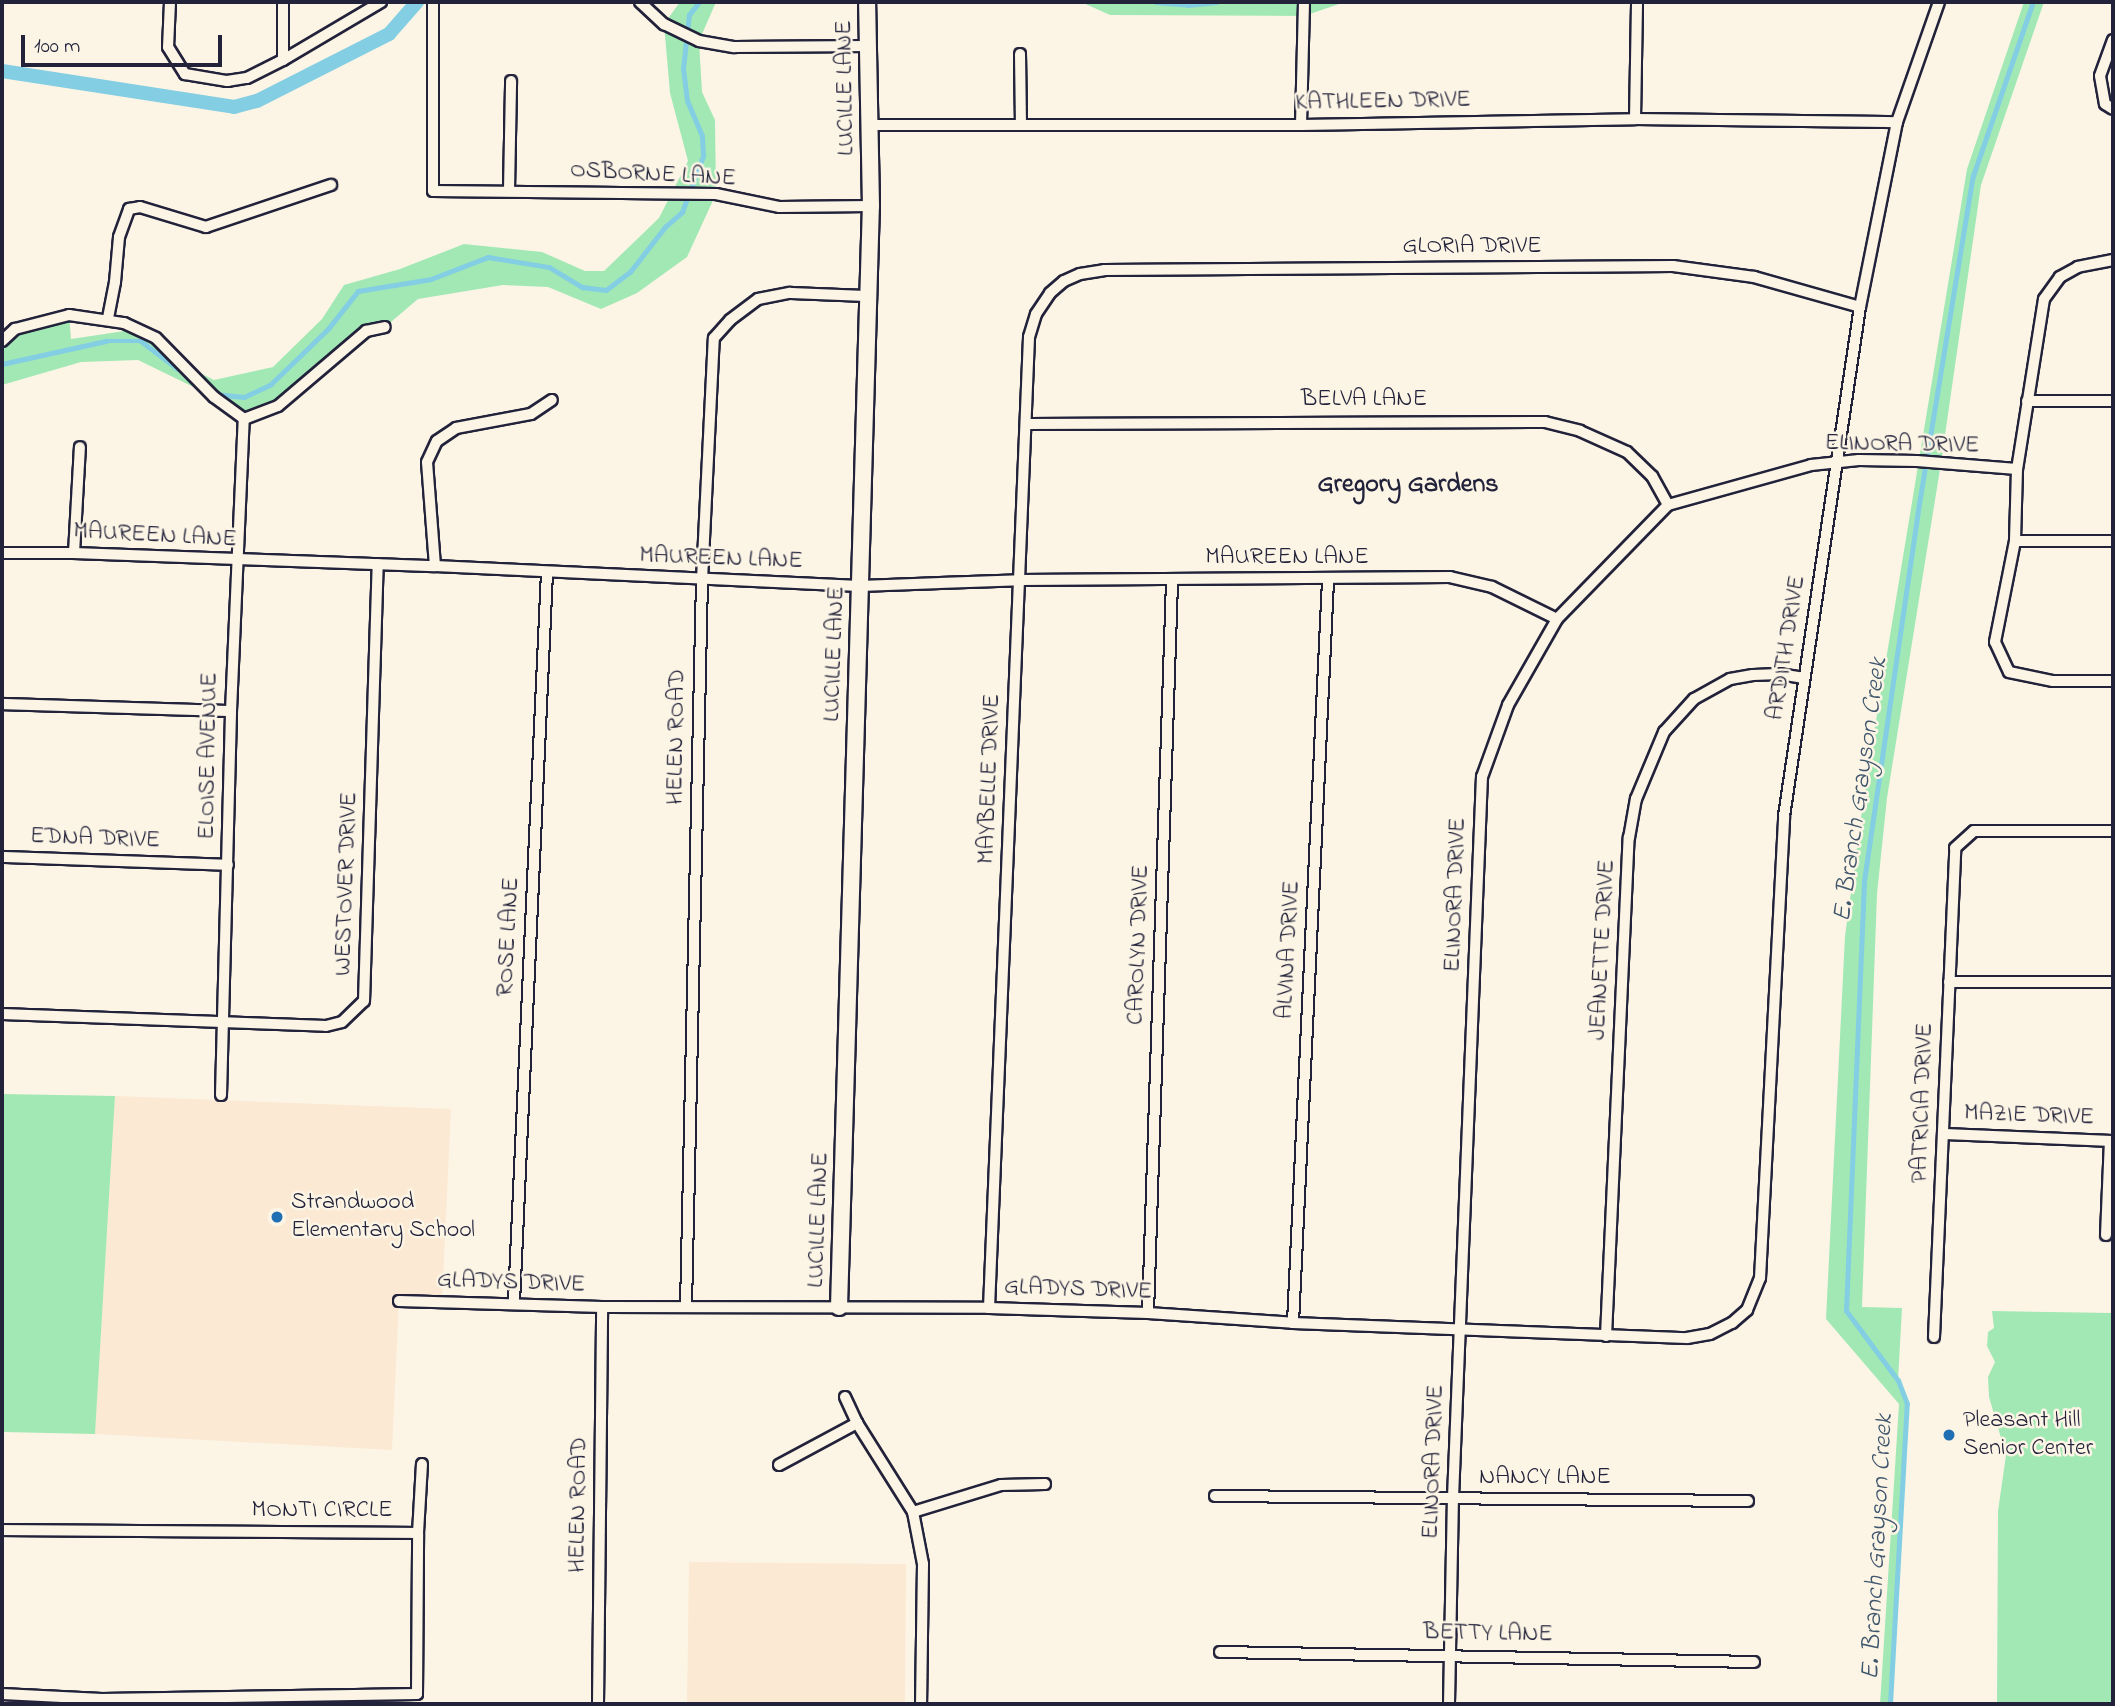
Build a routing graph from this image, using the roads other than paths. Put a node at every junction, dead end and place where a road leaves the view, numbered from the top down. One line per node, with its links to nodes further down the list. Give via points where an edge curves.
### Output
1 (170, 2): 13 (street, via 168,47 186,74 227,81 247,78)
2 (283, 2): 13 (street)
3 (382, 2): 13 (street)
4 (433, 2): 22 (street, OSBORNE LANE, via 433,191)
5 (640, 2): 11 (street, via 664,24 699,41 734,47)
6 (867, 2): 11 (street, LUCILLE LANE)
7 (1304, 2): 20 (street)
8 (1637, 2): 16 (street)
9 (1939, 2): 17 (street, ARDITH DRIVE)
10 (2113, 40): 15 (street, via 2100,76 2105,104)
11 (868, 46): 18 (street, LUCILLE LANE)
12 (1020, 54): 19 (street)
13 (283, 60)
14 (511, 81): 22 (street)
15 (2113, 108)
16 (1634, 119): 17 (street, KATHLEEN DRIVE); 20 (street, KATHLEEN DRIVE)
17 (1897, 122): 27 (street, ARDITH DRIVE)
18 (870, 125): 19 (street, KATHLEEN DRIVE); 23 (street, LUCILLE LANE)
19 (1020, 125): 20 (street, KATHLEEN DRIVE)
20 (1301, 125)
21 (331, 185): 28 (street, via 206,227 140,206 129,209 119,237)
22 (509, 190): 23 (street, OSBORNE LANE, via 716,194 779,207)
23 (871, 206): 26 (street, LUCILLE LANE)
24 (2113, 260): 32 (street, via 2078,267 2060,277 2043,299)
25 (1080, 274): 27 (street, GLORIA DRIVE, via 1117,270 1673,266 1754,277); 35 (street, MAYBELLE DRIVE, via 1064,281 1036,314 1029,337)
26 (867, 296): 50 (street, HELEN ROAD, via 790,293 758,299 714,338); 52 (street, LUCILLE LANE)
27 (1860, 307): 37 (street, ARDITH DRIVE)
28 (108, 318): 30 (street, via 69,314 15,329); 34 (street, via 156,338 214,397)
29 (385, 327): 34 (street, via 366,331 278,406)
30 (2, 341)
31 (552, 400): 46 (street, via 531,414 456,428 437,441 427,462)
32 (2027, 401): 33 (street); 38 (street)
33 (2113, 401)
34 (244, 419): 44 (street, ELOISE AVENUE)
35 (1027, 424): 39 (street, BELVA LANE, via 1545,422 1580,430 1627,452 1652,476); 51 (street, MAYBELLE DRIVE)
36 (80, 447): 43 (street)
37 (1837, 462): 38 (street, ELINORA DRIVE, via 1917,461); 39 (street, ELINORA DRIVE, via 1811,465); 54 (street, ARDITH DRIVE)
38 (2017, 469): 40 (street)
39 (1668, 505): 53 (street, ELINORA DRIVE)
40 (2015, 541): 41 (street); 55 (street, via 1995,642 2009,672 2053,681)
41 (2113, 541)
42 (2, 553): 43 (street, MAUREEN LANE)
43 (74, 553): 44 (street, MAUREEN LANE)
44 (237, 561): 45 (street, MAUREEN LANE); 57 (street, ELOISE AVENUE)
45 (378, 565): 46 (street, MAUREEN LANE); 64 (street, WESTOVER DRIVE, via 365,1001 342,1022 326,1026)
46 (435, 566): 47 (street, MAUREEN LANE)
47 (547, 573): 50 (street, MAUREEN LANE); 70 (street, ROSE LANE)
48 (1172, 579): 49 (street, MAUREEN LANE); 51 (street, MAUREEN LANE); 76 (street, CAROLYN DRIVE)
49 (1328, 579): 53 (street, MAUREEN LANE, via 1469,579); 77 (street, ALVINA DRIVE)
50 (702, 580): 52 (street, MAUREEN LANE); 72 (street, HELEN ROAD)
51 (1020, 580): 52 (street, MAUREEN LANE); 74 (street, MAYBELLE DRIVE)
52 (860, 586): 73 (street, LUCILLE LANE)
53 (1557, 619): 78 (street, ELINORA DRIVE, via 1508,705 1482,777)
54 (1803, 678): 75 (street, ARDITH DRIVE, via 1784,816 1760,1278); 79 (street, JEANETTE DRIVE, via 1779,674 1730,679 1695,699 1664,732 1636,799 1629,838)
55 (2113, 681)
56 (2, 704): 57 (street)
57 (231, 711): 60 (street, ELOISE AVENUE)
58 (2113, 831): 61 (street, PATRICIA DRIVE, via 1974,831 1955,848)
59 (2, 857): 60 (street, EDNA DRIVE)
60 (228, 865): 64 (street, ELOISE AVENUE)
61 (1949, 982): 62 (street); 66 (street, PATRICIA DRIVE)
62 (2113, 982)
63 (2, 1014): 64 (street, WESTOVER DRIVE)
64 (225, 1022): 65 (street, ELOISE AVENUE)
65 (221, 1095)
66 (1944, 1134): 67 (street, MAZIE DRIVE); 80 (street, PATRICIA DRIVE)
67 (2112, 1141): 68 (street)
68 (2106, 1235)
69 (399, 1301): 70 (street, GLADYS DRIVE)
70 (514, 1302): 71 (street, GLADYS DRIVE)
71 (602, 1307): 72 (street, GLADYS DRIVE); 97 (street, HELEN ROAD)
72 (686, 1307): 73 (street, GLADYS DRIVE)
73 (839, 1307): 74 (street, GLADYS DRIVE)
74 (989, 1308): 76 (street, GLADYS DRIVE)
75 (1747, 1310): 79 (street, GLADYS DRIVE, via 1710,1334 1687,1338)
76 (1148, 1313): 77 (street, GLADYS DRIVE)
77 (1293, 1323): 78 (street, GLADYS DRIVE)
78 (1459, 1328): 79 (street, GLADYS DRIVE); 87 (street, ELINORA DRIVE)
79 (1606, 1336)
80 (1934, 1337)
81 (845, 1397): 82 (street)
82 (857, 1423): 84 (street); 89 (street)
83 (422, 1464): 91 (street)
84 (779, 1465)
85 (1045, 1483): 89 (street, via 1001,1485)
86 (1215, 1496): 87 (street, NANCY LANE)
87 (1453, 1498): 88 (street, NANCY LANE); 93 (street, ELINORA DRIVE)
88 (1748, 1501)
89 (913, 1512): 98 (street, via 923,1564)
90 (2, 1530): 91 (street, MONTI CIRCLE)
91 (418, 1533): 96 (street, MONTI CIRCLE, via 417,1694)
92 (1220, 1652): 93 (street, BETTY LANE)
93 (1451, 1654): 94 (street, BETTY LANE); 99 (street, ELINORA DRIVE)
94 (1754, 1662)
95 (2, 1694): 96 (street, MONTI CIRCLE)
96 (102, 1702)
97 (598, 1704)
98 (922, 1704)
99 (1449, 1704)

